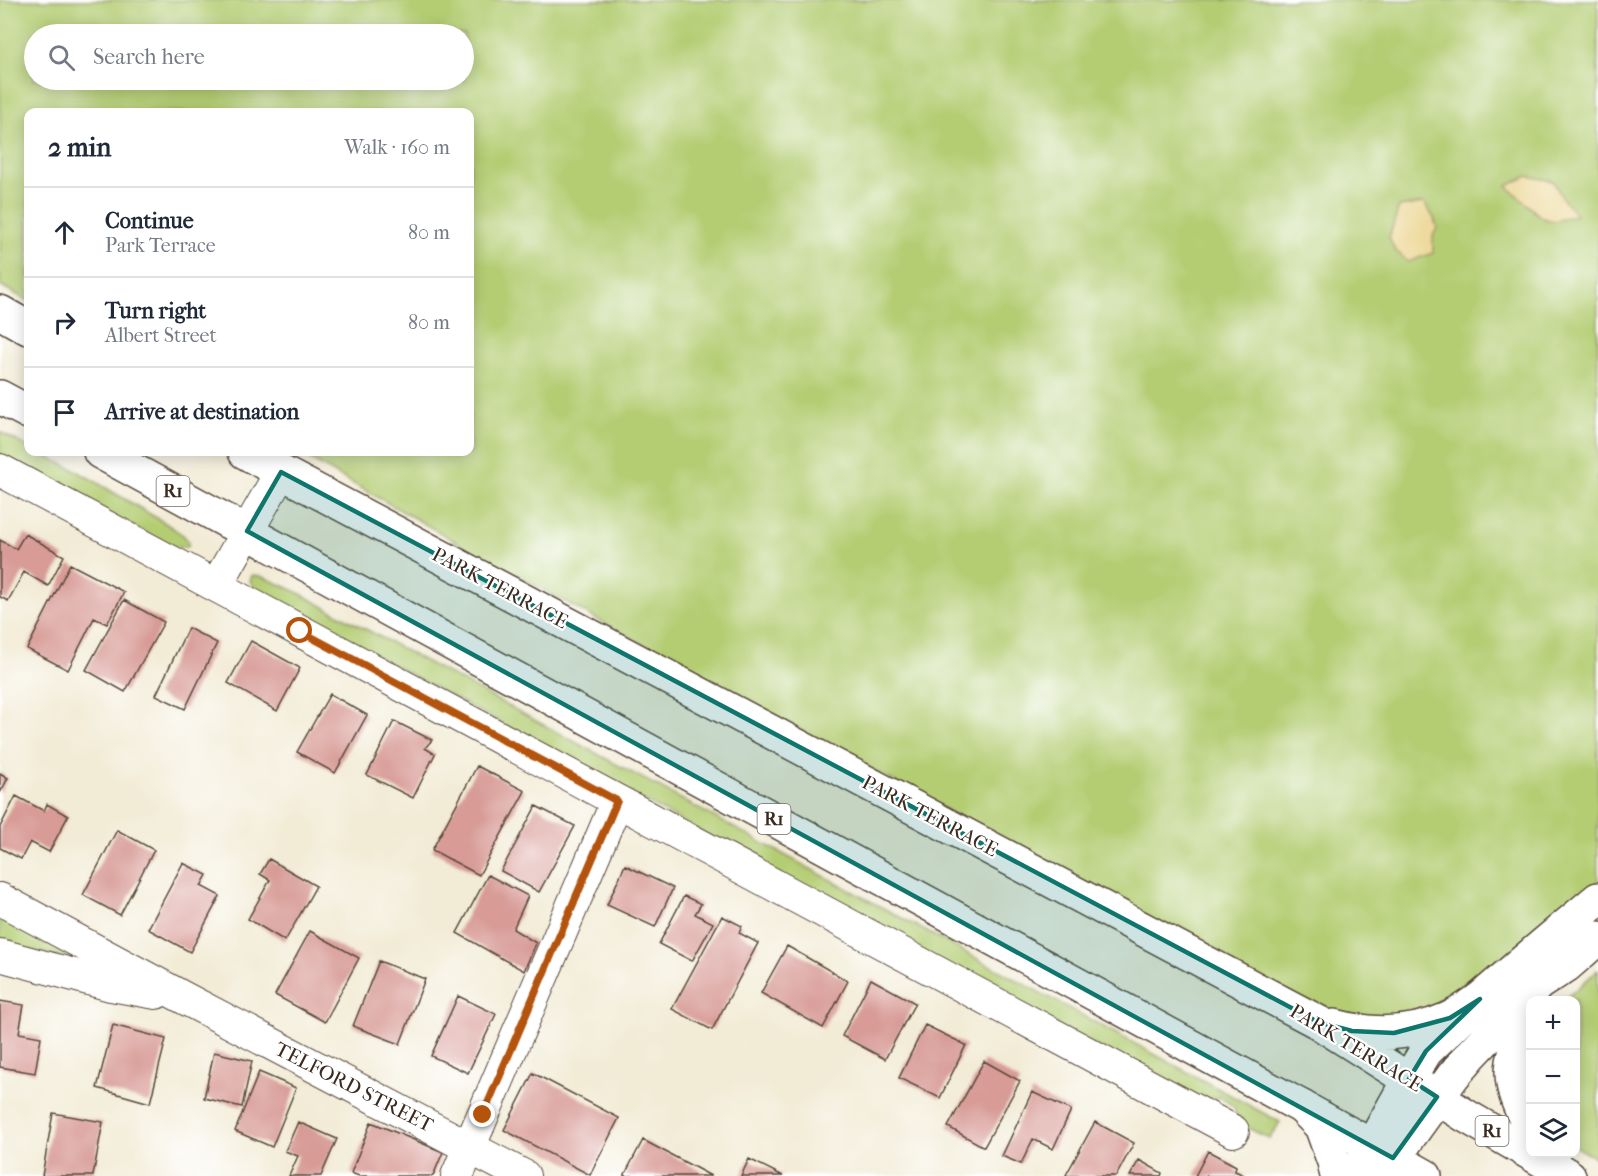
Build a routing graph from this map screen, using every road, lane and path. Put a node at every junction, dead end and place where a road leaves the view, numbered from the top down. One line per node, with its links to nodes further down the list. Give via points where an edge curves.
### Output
1 (0, 312): 2 (main road)
2 (24, 326)
3 (0, 397): 4 (main road)
4 (24, 410)
5 (107, 456): 9 (main road, R1)
6 (252, 456): 8 (main road, PARK TERRACE / R1)
7 (0, 470): 10 (street)
8 (281, 472): 9 (street); 20 (main road, PARK TERRACE / R1)
9 (247, 531): 10 (street); 24 (main road, R1)
10 (216, 586): 11 (street)
11 (617, 801): 26 (street); 27 (street)
12 (0, 898): 18 (street, TELFORD STREET)
13 (1598, 899): 19 (main road)
14 (1598, 938): 16 (main road)
15 (0, 955): 18 (street, TELFORD STREET, via 111,985)
16 (1567, 965): 17 (main road); 23 (main road, via 1539,983)
17 (1547, 996)
18 (184, 998): 27 (street, TELFORD STREET)
19 (1480, 999): 20 (main road, via 1450,1018 1394,1033 1352,1031); 22 (main road, via 1426,1051)
20 (1318, 1022): 22 (main road, PARK TERRACE / R1)
21 (1526, 1028): 25 (main road, via 1511,1067 1517,1099)
22 (1409, 1079): 23 (main road, PARK TERRACE / R1); 28 (main road)
23 (1437, 1097): 28 (main road); 29 (main road, PARK TERRACE / R1)
24 (1302, 1107): 28 (main road, R1); 32 (main road, via 1321,1126 1335,1162)
25 (1526, 1118)
26 (1233, 1131)
27 (470, 1146): 30 (street); 31 (street, TELFORD STREET)
28 (1382, 1160): 33 (main road); 34 (main road, R1)
29 (1553, 1164)
30 (457, 1176)
31 (524, 1176)
32 (1336, 1176)
33 (1355, 1176)
34 (1425, 1176)

